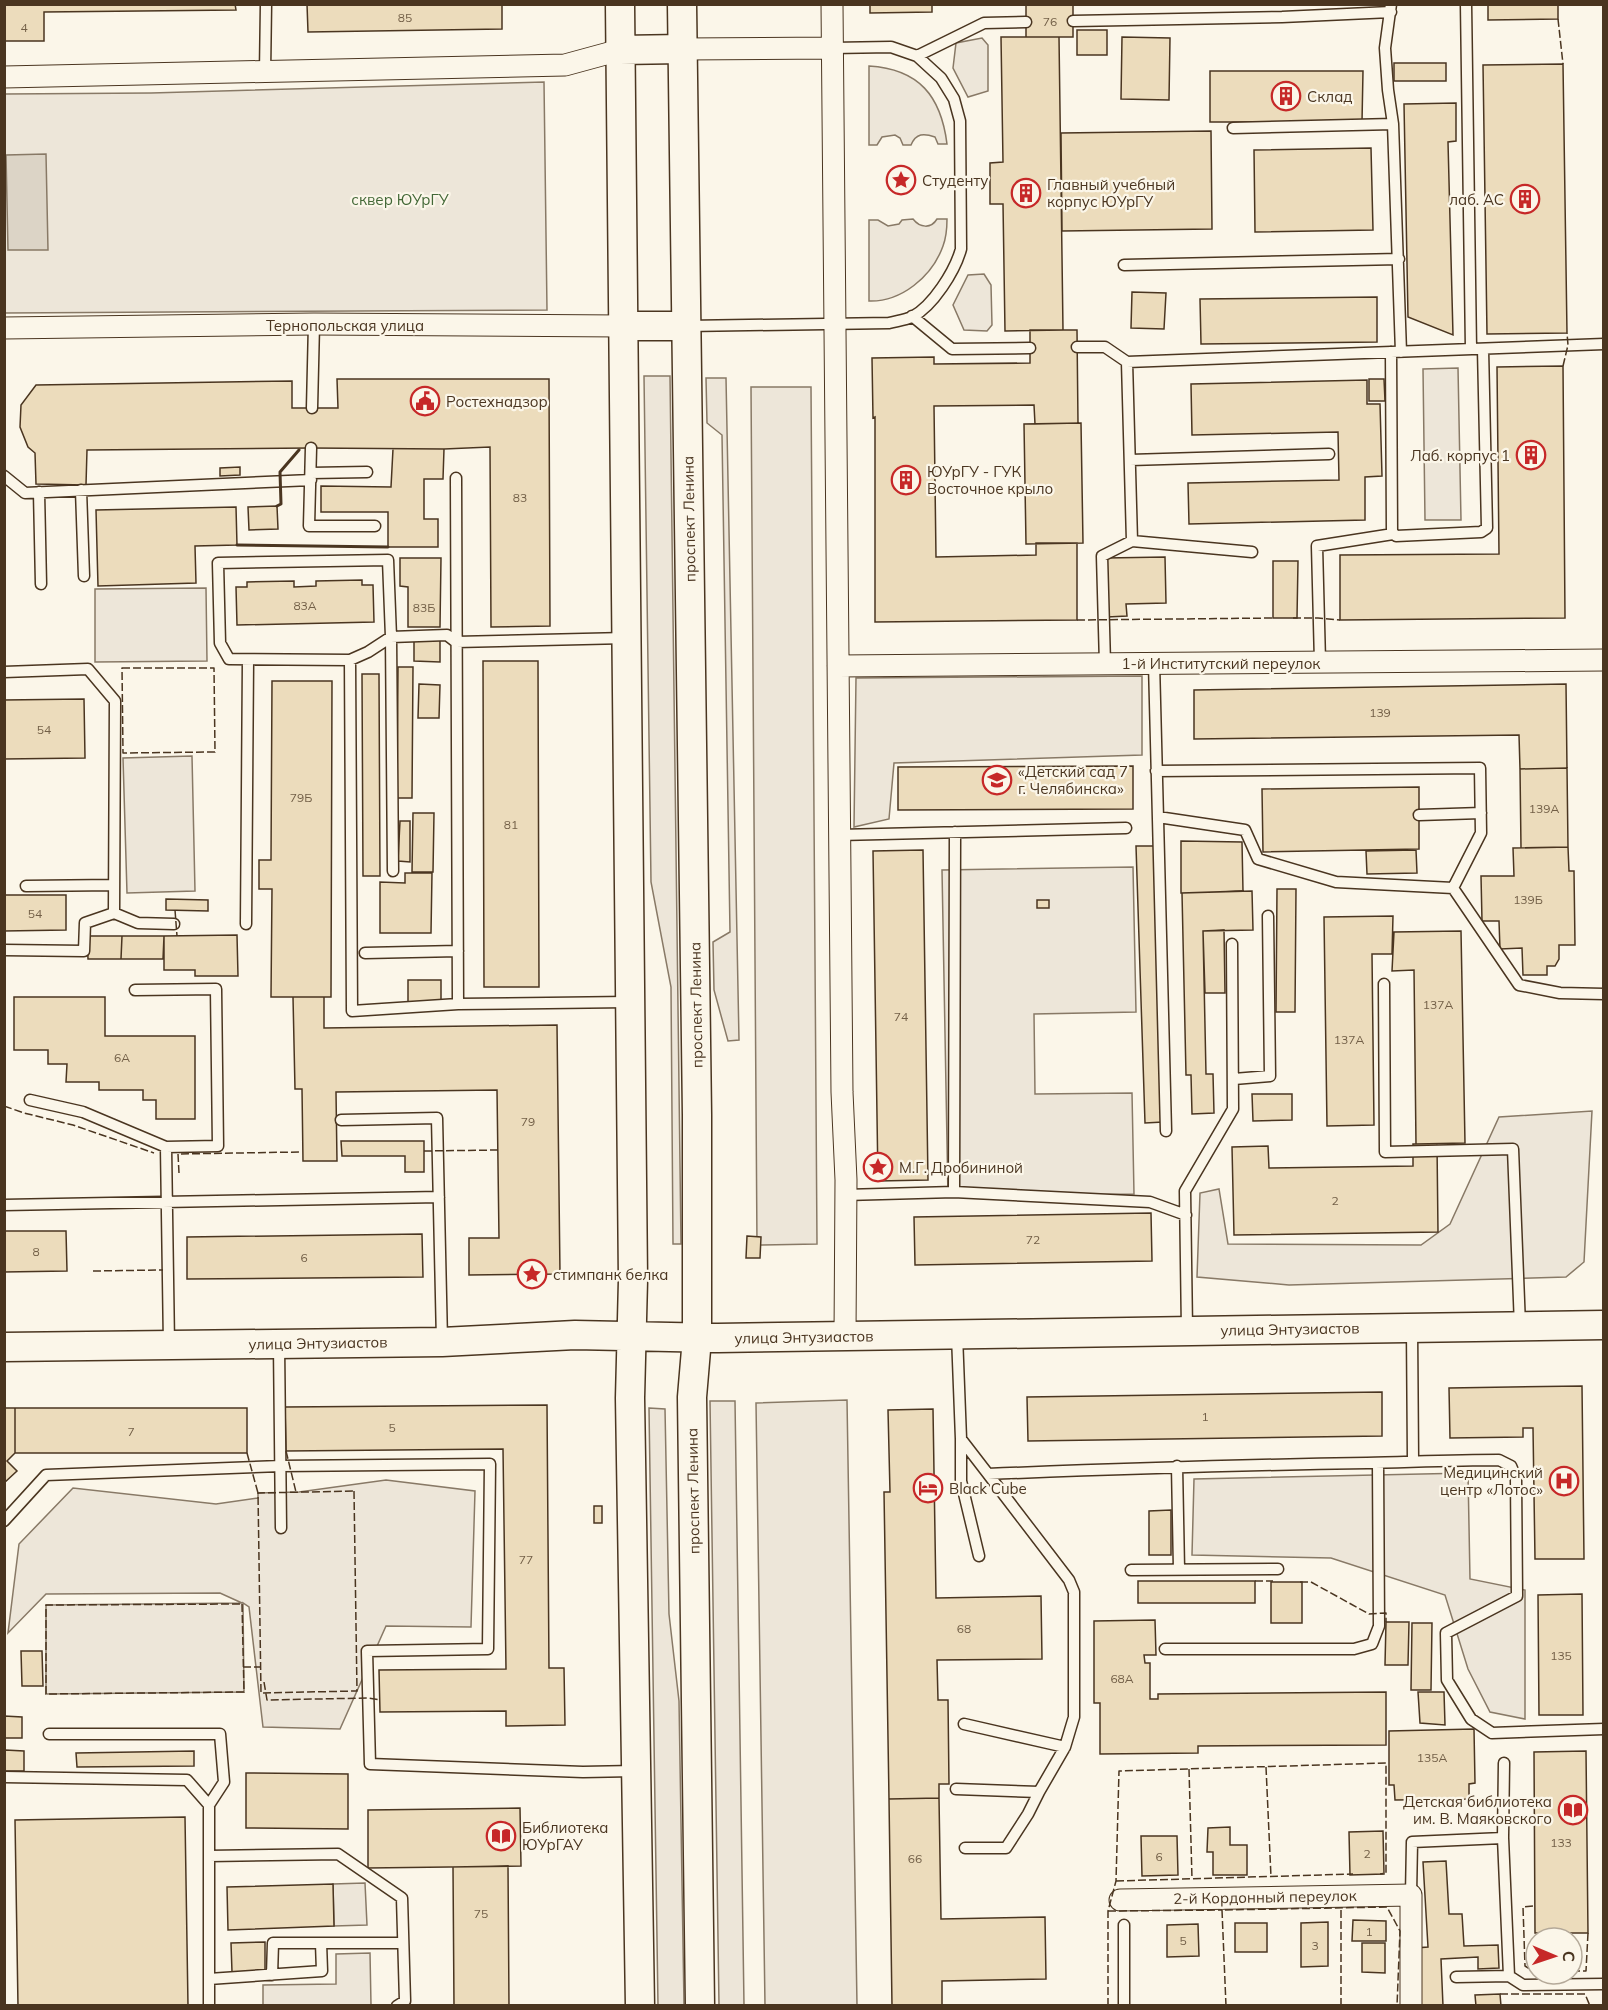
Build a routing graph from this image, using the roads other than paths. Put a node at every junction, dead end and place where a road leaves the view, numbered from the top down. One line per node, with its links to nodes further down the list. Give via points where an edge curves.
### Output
1 (266, 4): 15 (lane)
2 (620, 4): 13 (main road)
3 (682, 4): 12 (main road, проспект Ленина)
4 (832, 4): 11 (street)
5 (1282, 4): 8 (lane)
6 (1466, 4): 30 (lane)
7 (1391, 8): 8 (lane); 17 (lane, via 1385,48)
8 (1282, 16): 9 (lane)
9 (1073, 21)
10 (1026, 22): 14 (lane, via 984,22)
11 (832, 48): 12 (street); 14 (lane, via 891,47); 23 (street)
12 (682, 49): 13 (main road); 25 (main road, проспект Ленина)
13 (620, 50): 15 (street, via 565,65); 24 (main road)
14 (917, 56): 21 (lane, via 941,78 954,99 960,121 962,228 958,262 934,296)
15 (265, 73): 16 (street)
16 (4, 77)
17 (1393, 124): 18 (lane); 19 (lane)
18 (1233, 128)
19 (1398, 259): 20 (lane); 32 (lane)
20 (1124, 265)
21 (912, 316): 23 (lane, via 889,324); 29 (lane, via 952,349)
22 (314, 324): 24 (street, Тернопольская улица); 26 (street, Тернопольская улица); 34 (lane)
23 (835, 324): 25 (lane); 59 (street)
24 (622, 326): 25 (main road, Тернопольская улица); 51 (main road)
25 (686, 326): 103 (main road, проспект Ленина, via 698,1115)
26 (4, 328)
27 (1604, 344): 31 (lane)
28 (1077, 347): 33 (lane, via 1105,346)
29 (1030, 348)
30 (1471, 349): 31 (lane); 32 (lane)
31 (1483, 349): 45 (lane, via 1486,530)
32 (1396, 352): 33 (lane); 45 (lane)
33 (1127, 362): 37 (lane)
34 (312, 408)
35 (311, 448): 40 (lane)
36 (1329, 454): 37 (lane)
37 (1130, 460): 46 (lane)
38 (367, 472): 40 (lane)
39 (4, 476): 43 (lane, via 25,493)
40 (311, 477): 42 (lane); 44 (lane, via 309,526)
41 (456, 478): 52 (lane)
42 (81, 490): 43 (lane); 48 (lane)
43 (39, 492): 49 (lane)
44 (375, 525)
45 (1393, 534): 56 (lane, via 1317,546)
46 (1131, 541): 47 (lane); 58 (lane, via 1102,556)
47 (1252, 552)
48 (84, 576)
49 (41, 584)
50 (391, 637): 52 (lane, via 447,635); 53 (lane, via 388,560 218,563 220,643 229,659); 54 (lane); 68 (lane)
51 (626, 638): 52 (lane); 83 (main road)
52 (456, 642): 78 (lane)
53 (248, 660): 54 (lane); 75 (lane)
54 (350, 660): 84 (lane, via 352,1011)
55 (1604, 660): 56 (street, 1-й Институтский переулок)
56 (1320, 662): 57 (street, 1-й Институтский переулок)
57 (1154, 663): 58 (street, 1-й Институтский переулок); 61 (lane)
58 (1105, 664): 59 (street, 1-й Институтский переулок)
59 (838, 666): 67 (street)
60 (4, 672): 69 (lane, via 88,669 115,700)
61 (1156, 771): 62 (lane, via 1480,768); 64 (lane)
62 (1481, 813): 63 (lane); 71 (lane, via 1481,833)
63 (1419, 815)
64 (1158, 817): 71 (lane, via 1245,830 1258,859 1336,882); 88 (lane)
65 (1126, 828): 66 (lane)
66 (955, 832): 67 (lane); 90 (lane)
67 (839, 835): 91 (street)
68 (393, 871)
69 (114, 885): 70 (lane); 72 (lane)
70 (26, 886)
71 (1453, 888): 82 (lane, via 1519,985 1560,993)
72 (114, 913): 74 (lane, via 138,923); 77 (lane, via 85,923 84,951)
73 (1268, 916): 85 (lane, via 1270,1076)
74 (174, 924)
75 (246, 924)
76 (1232, 944): 85 (lane)
77 (4, 950)
78 (458, 951): 79 (lane); 84 (lane)
79 (365, 953)
80 (1384, 984): 97 (lane, via 1385,1152 1513,1149)
81 (135, 990): 89 (lane, via 216,989 218,1146)
82 (1604, 993)
83 (630, 1002): 84 (lane); 101 (main road)
84 (458, 1004)
85 (1234, 1079): 95 (lane, via 1233,1109 1185,1191)
86 (30, 1100): 89 (lane, via 83,1112)
87 (341, 1120): 92 (lane, via 437,1118)
88 (1166, 1131)
89 (166, 1147): 93 (lane)
90 (954, 1192): 91 (lane); 95 (lane, via 1150,1202)
91 (845, 1195): 102 (street)
92 (439, 1197): 93 (lane); 104 (lane)
93 (168, 1203): 94 (lane); 106 (lane)
94 (4, 1205)
95 (1186, 1215): 99 (lane)
96 (1604, 1325): 97 (main road, улица Энтузиастов)
97 (1520, 1326): 98 (main road, улица Энтузиастов)
98 (1412, 1328): 99 (main road, улица Энтузиастов); 109 (lane)
99 (1187, 1331): 100 (main road, улица Энтузиастов)
100 (957, 1335): 102 (main road, улица Энтузиастов); 108 (lane)
101 (632, 1336): 103 (main road, улица Энтузиастов); 104 (main road, улица Энтузиастов); 126 (main road)
102 (845, 1336): 103 (main road, улица Энтузиастов)
103 (697, 1338): 147 (main road, проспект Ленина, via 692,1397)
104 (442, 1342): 105 (main road, улица Энтузиастов)
105 (279, 1344): 106 (main road, улица Энтузиастов); 111 (lane)
106 (169, 1345): 107 (main road, улица Энтузиастов)
107 (4, 1347)
108 (960, 1439): 113 (lane); 116 (lane, via 961,1481)
109 (1413, 1460): 110 (lane); 122 (lane, via 1499,1460 1511,1466 1516,1478 1517,1596 1446,1633 1447,1680 1472,1719 1492,1733)
110 (1378, 1463): 112 (lane); 120 (lane, via 1379,1626 1372,1644 1354,1650)
111 (281, 1466): 114 (lane, via 46,1475); 115 (lane); 126 (lane, via 490,1464 489,1649 367,1652 370,1764)
112 (1177, 1466): 113 (lane); 117 (lane)
113 (988, 1474): 124 (lane, via 1069,1580 1074,1592 1074,1718)
114 (4, 1521)
115 (281, 1528)
116 (979, 1556)
117 (1179, 1569): 118 (lane); 119 (lane)
118 (1278, 1569)
119 (1131, 1570)
120 (1165, 1649)
121 (964, 1724): 124 (lane)
122 (1604, 1729)
123 (50, 1734): 130 (lane, via 220,1734 224,1782)
124 (1065, 1747): 129 (lane)
125 (1504, 1763): 131 (lane)
126 (636, 1771): 146 (main road)
127 (4, 1777): 130 (lane, via 187,1780)
128 (956, 1789): 129 (lane)
129 (1039, 1792): 132 (lane, via 1006,1848)
130 (209, 1804): 133 (lane)
131 (1503, 1838): 134 (lane, via 1412,1842); 140 (lane)
132 (965, 1848)
133 (209, 1856): 138 (lane, via 338,1854 402,1898); 142 (lane)
134 (1411, 1895): 135 (street, 2-й Кордонный переулок); 149 (street)
135 (1120, 1900)
136 (1124, 1924): 148 (lane)
137 (321, 1943): 138 (lane); 139 (lane, via 322,1971); 139 (lane, via 273,1943)
138 (404, 1943): 145 (lane, via 405,2001)
139 (272, 1975): 142 (lane)
140 (1509, 1976): 141 (lane); 143 (lane, via 1523,1985)
141 (1456, 1977)
142 (209, 1979): 144 (lane)
143 (1604, 1984)
144 (209, 2006)
145 (397, 2006)
146 (640, 2006)
147 (700, 2006)
148 (1124, 2006)
149 (1411, 2006)

